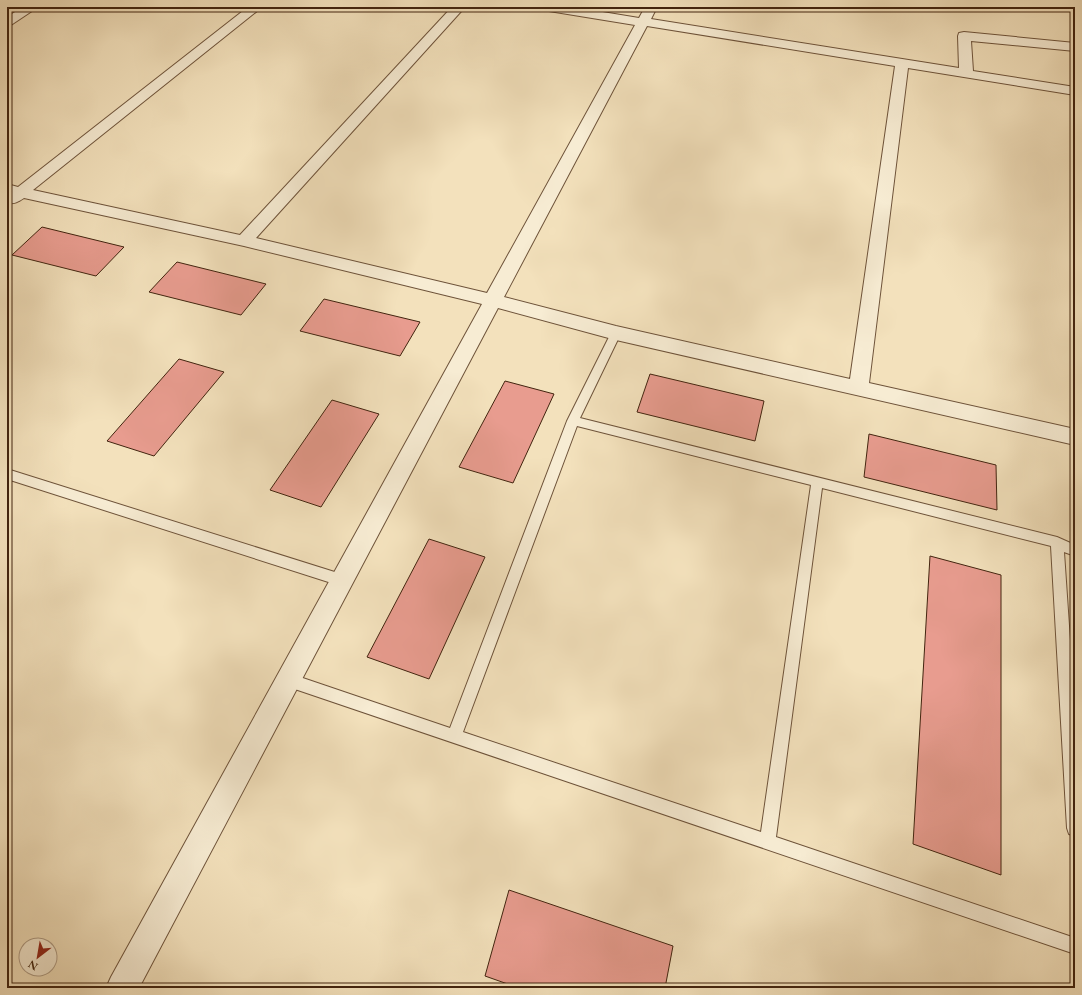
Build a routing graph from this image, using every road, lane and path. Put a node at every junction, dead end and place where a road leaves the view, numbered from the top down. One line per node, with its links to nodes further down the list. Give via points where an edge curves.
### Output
1 (32, 7): 6 (street)
2 (256, 7): 11 (street)
3 (459, 7): 12 (street)
4 (549, 7): 5 (street)
5 (647, 15): 8 (street); 13 (street)
6 (7, 22)
7 (1075, 47): 9 (street, via 964,36)
8 (902, 63): 9 (street); 15 (street)
9 (966, 73): 10 (street)
10 (1075, 91)
11 (11, 195): 12 (street)
12 (244, 241): 13 (street)
13 (492, 300): 14 (street); 22 (street)
14 (616, 333): 15 (street); 16 (lane)
15 (859, 387): 17 (street)
16 (573, 421): 19 (lane); 24 (lane)
17 (1075, 437)
18 (7, 474): 22 (lane)
19 (817, 482): 20 (lane); 26 (lane)
20 (1057, 542): 21 (lane); 25 (lane)
21 (1075, 551)
22 (342, 580): 23 (street)
23 (288, 680): 24 (lane); 28 (street)
24 (454, 736): 26 (lane)
25 (1075, 828)
26 (767, 842): 27 (lane)
27 (1075, 946)
28 (122, 988)

